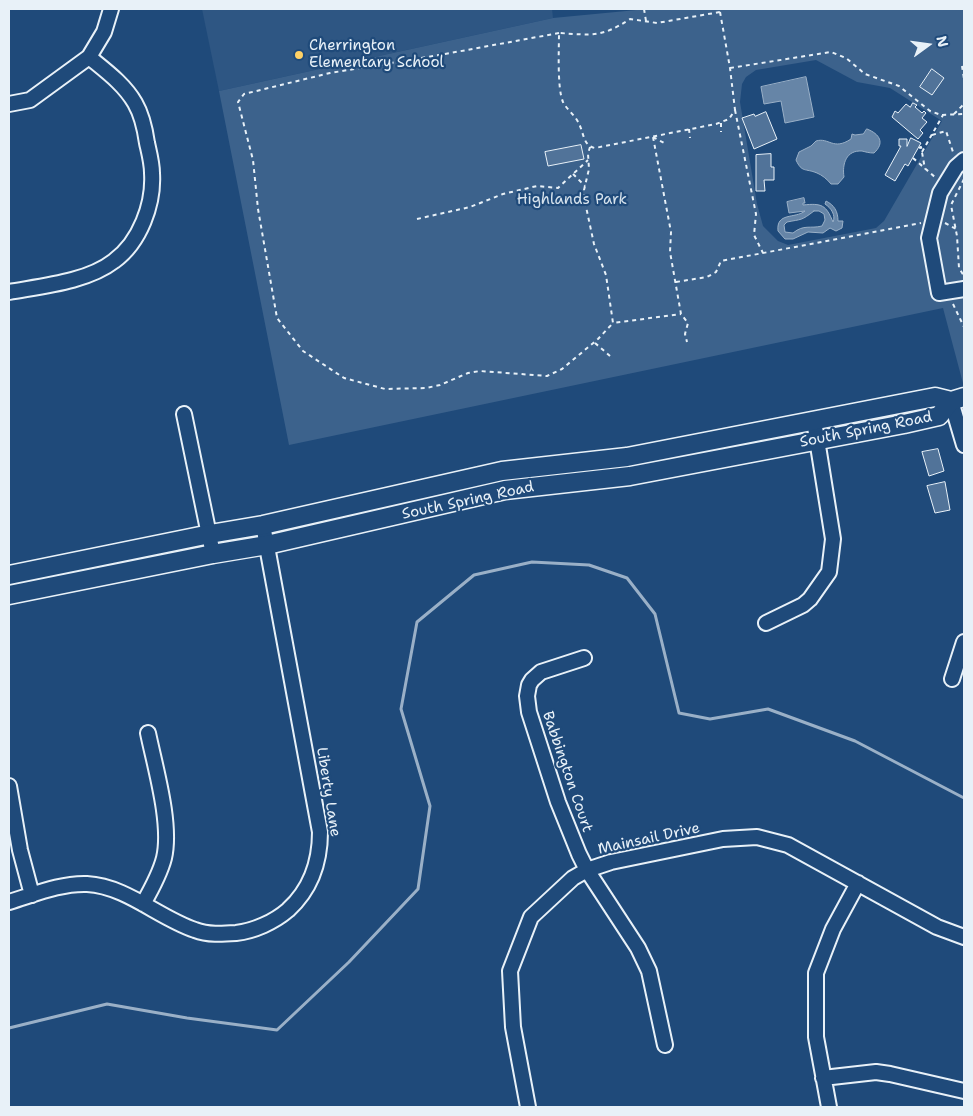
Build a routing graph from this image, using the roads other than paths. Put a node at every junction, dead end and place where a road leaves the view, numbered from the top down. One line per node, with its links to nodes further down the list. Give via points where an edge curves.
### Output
1 (111, 9): 2 (street, via 104,32)
2 (90, 57): 3 (street, via 30,100); 6 (street, via 123,86 135,104 144,126 152,173 150,200 137,234 128,249 114,262 91,274)
3 (9, 104)
4 (959, 157): 5 (street, via 940,193 929,238 939,293)
5 (964, 289)
6 (9, 292)
7 (958, 399): 9 (main road, South Spring Road, via 935,397); 10 (main road, South Spring Road, via 939,416); 11 (street)
8 (184, 414): 13 (street)
9 (814, 421): 10 (street); 12 (main road, South Spring Road, via 627,457 502,471)
10 (818, 440): 14 (main road, South Spring Road, via 630,476 505,490); 20 (street, via 833,539 829,572 810,600)
11 (964, 446)
12 (264, 525): 13 (main road, South Spring Road); 14 (street, Liberty Lane)
13 (210, 534): 15 (street); 16 (main road, South Spring Road)
14 (267, 544): 15 (main road, South Spring Road); 30 (street, Liberty Lane, via 318,817 317,864 294,905 280,917 245,932 220,934 194,930)
15 (213, 554): 18 (main road, South Spring Road)
16 (55, 566): 17 (main road, South Spring Road); 18 (main road)
17 (9, 575)
18 (59, 585): 19 (main road, South Spring Road)
19 (9, 595)
20 (766, 624)
21 (964, 642): 23 (street)
22 (584, 658): 26 (street, Babbington Court, via 541,672 524,682 529,712 558,802)
23 (952, 679)
24 (148, 733): 30 (street, via 166,838 164,859)
25 (9, 786): 28 (street)
26 (587, 870): 27 (street, Mainsail Drive, via 714,841 757,837 788,845); 32 (street, Babbington Court, via 638,948 649,971); 35 (street, Mainsail Drive, via 573,878 531,916 510,971 512,1027)
27 (858, 883): 31 (street, Mainsail Drive, via 937,927); 33 (street, via 833,928 816,973 816,1037)
28 (32, 895): 29 (street, Liberty Lane); 30 (street, Liberty Lane, via 86,884 103,887)
29 (9, 902)
30 (143, 904)
31 (964, 937)
32 (665, 1045)
33 (823, 1078): 34 (street, via 876,1072); 36 (street)
34 (964, 1091)
35 (528, 1107)
36 (829, 1107)

